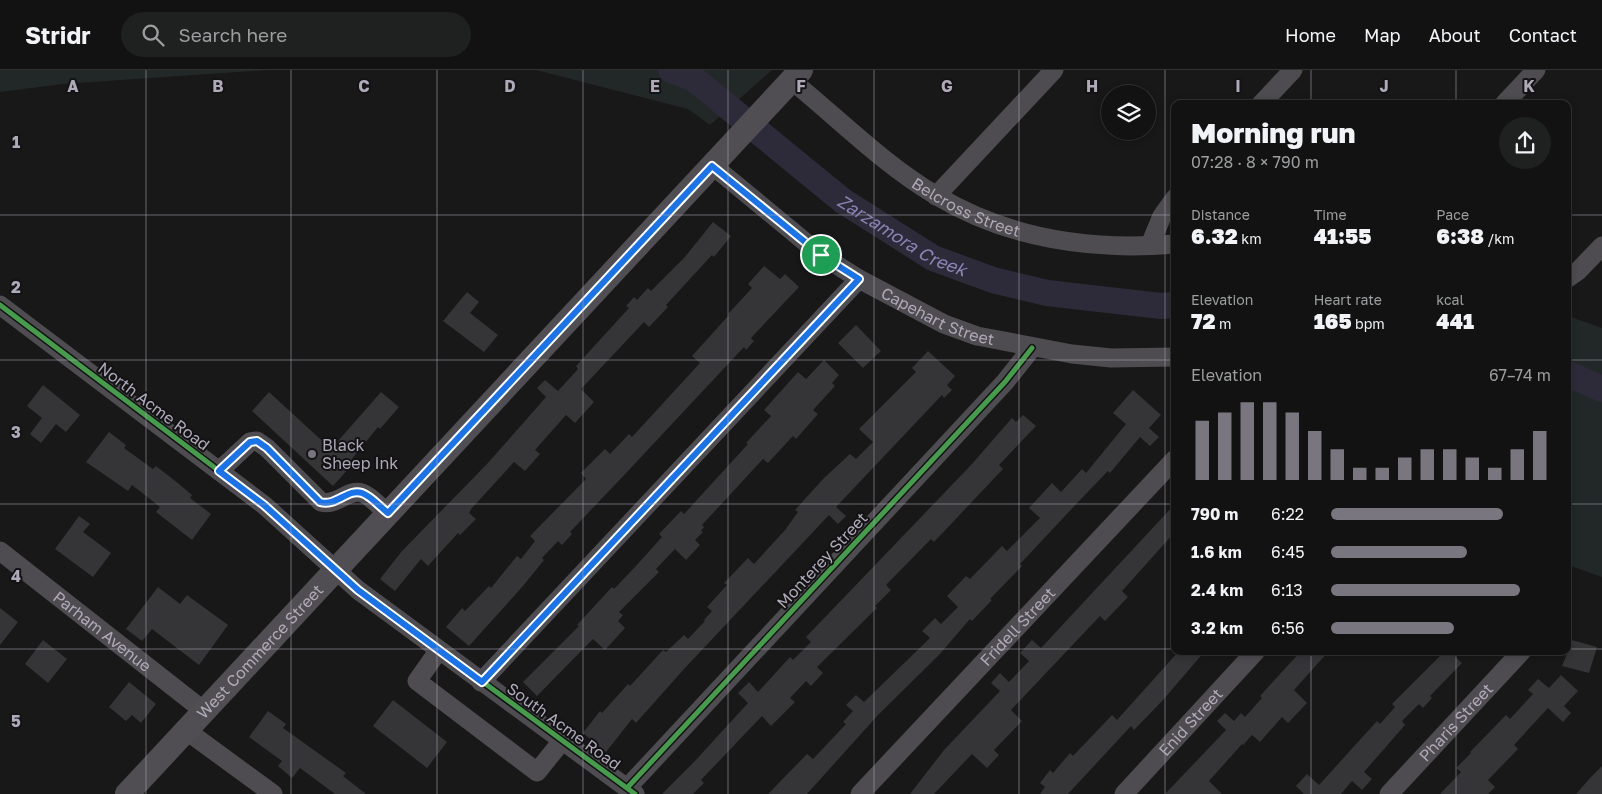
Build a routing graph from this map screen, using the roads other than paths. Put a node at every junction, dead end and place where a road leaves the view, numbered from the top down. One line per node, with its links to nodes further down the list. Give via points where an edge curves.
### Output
1 (1054, 70): 8 (street)
2 (1293, 70): 5 (street)
3 (1536, 70): 6 (street)
4 (790, 82): 7 (main road, West Commerce Street); 8 (street, Belcross Street, via 898,170)
5 (1265, 100)
6 (1508, 100)
7 (719, 158): 14 (street, Capehart Street, via 821,255); 20 (main road, West Commerce Street)
8 (936, 196): 11 (street, Belcross Street, via 1012,229 1049,239 1093,245)
9 (1171, 204): 11 (street)
10 (1171, 244): 11 (street, Belcross Street)
11 (1150, 245)
12 (1602, 246): 13 (street)
13 (1571, 276)
14 (859, 279): 16 (street, Capehart Street, via 944,324 977,336); 26 (street)
15 (0, 305): 19 (street, North Acme Road)
16 (1032, 348): 17 (street, Capehart Street, via 1112,358); 30 (street, Monterey Street, via 1005,382)
17 (1171, 357)
18 (1171, 463): 33 (street, Fridell Street)
19 (219, 471): 20 (street, via 250,442 257,441 320,502 335,502 355,492 364,493); 22 (street, North Acme Road, via 264,505)
20 (388, 513): 22 (main road, West Commerce Street)
21 (0, 552): 27 (street, Parham Avenue)
22 (336, 569): 23 (street, South Acme Road, via 358,590); 27 (main road, West Commerce Street)
23 (439, 650): 26 (street, South Acme Road); 29 (street, via 417,681 537,772)
24 (1252, 655): 34 (street, Enid Street)
25 (1518, 655): 35 (street, Pharis Street)
26 (482, 682): 29 (street, South Acme Road)
27 (204, 711): 28 (main road, West Commerce Street)
28 (187, 731): 31 (main road, West Commerce Street); 32 (street)
29 (562, 740): 30 (street, South Acme Road)
30 (632, 792)
31 (127, 794)
32 (273, 794)
33 (860, 794)
34 (1124, 794)
35 (1388, 794)

